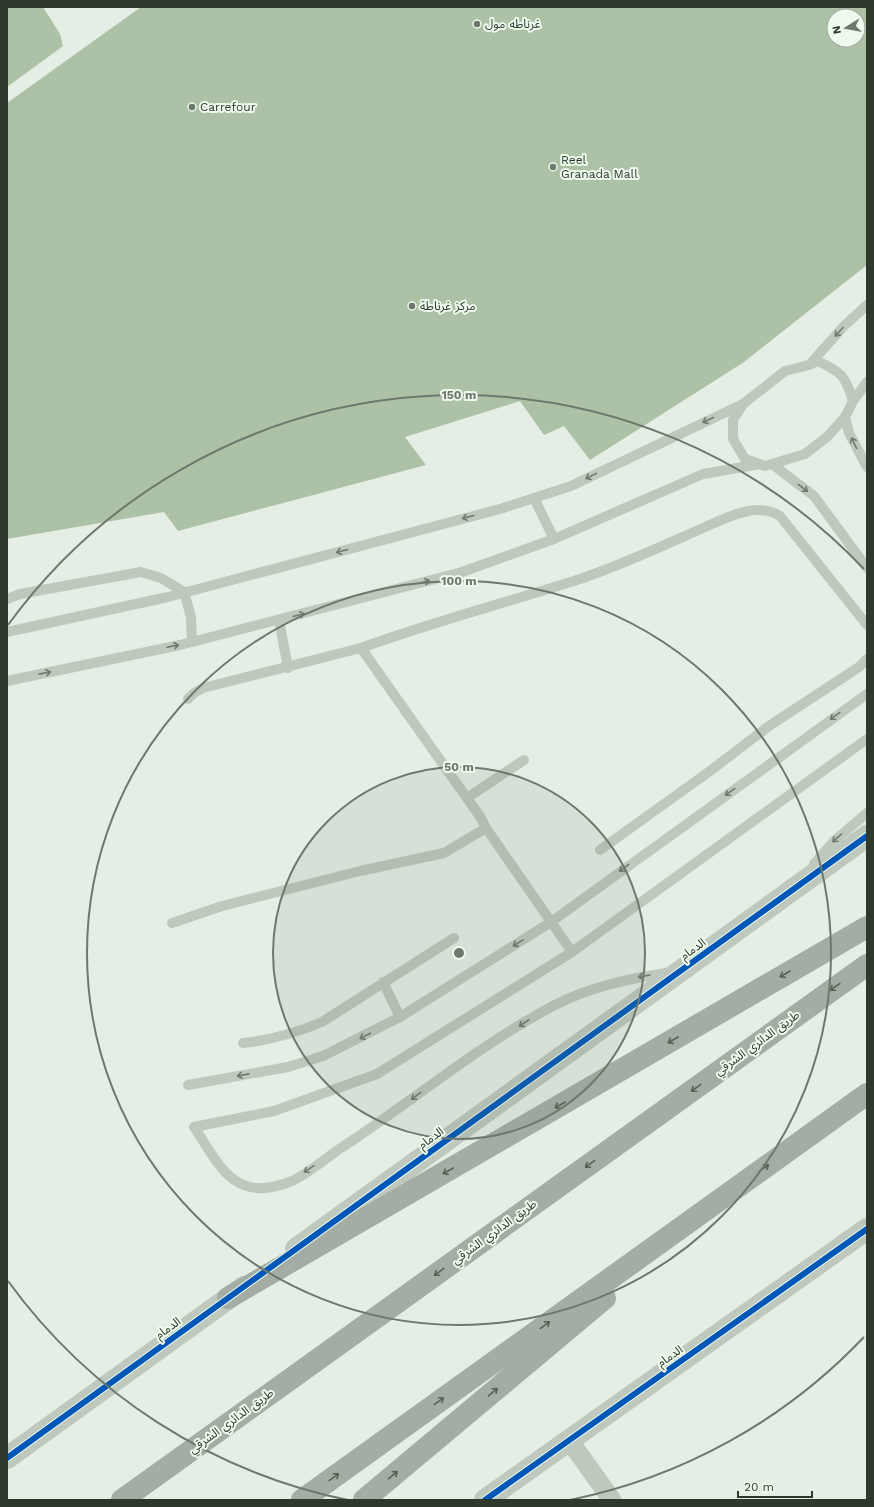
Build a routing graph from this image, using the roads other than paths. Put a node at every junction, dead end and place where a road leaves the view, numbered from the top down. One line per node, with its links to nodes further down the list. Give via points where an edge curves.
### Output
1 (867, 305): 2 (lane, one-way to 2)
2 (809, 365): 4 (lane, via 817,361 834,368 848,383); 5 (lane, via 785,371)
3 (867, 382): 4 (lane)
4 (853, 401): 6 (lane)
5 (743, 404): 7 (lane, via 734,420 733,439 745,459); 10 (lane, one-way to 10, via 571,486)
6 (845, 417): 8 (lane, via 828,436 805,454); 9 (lane, one-way to 6, via 849,433)
7 (760, 464): 8 (lane); 11 (lane, via 703,474)
8 (772, 464): 12 (lane, one-way to 12, via 814,496)
9 (867, 467)
10 (534, 498): 11 (lane); 13 (lane, one-way to 13)
11 (554, 539): 15 (lane, one-way to 11, via 462,572)
12 (867, 568)
13 (184, 592): 14 (lane, via 161,578 141,572 20,594); 17 (lane); 18 (lane, via 191,617)
14 (7, 599)
15 (278, 620): 18 (lane); 21 (lane)
16 (867, 624): 19 (lane, via 780,516 771,510 754,509 720,520 578,579 429,624)
17 (7, 632)
18 (192, 642): 22 (lane, one-way to 18)
19 (361, 648): 21 (lane); 27 (lane)
20 (867, 659): 31 (lane, via 859,667 768,726)
21 (288, 668): 24 (lane, via 203,688)
22 (7, 681)
23 (867, 694): 33 (lane, one-way to 33)
24 (188, 699)
25 (867, 739): 37 (lane)
26 (524, 760): 27 (lane)
27 (467, 798): 29 (lane)
28 (867, 813): 32 (lane, one-way to 32, via 834,841)
29 (486, 828): 33 (lane); 34 (lane, via 444,853 222,906)
30 (867, 836): 32 (street, الدمام)
31 (600, 850)
32 (791, 892): 39 (street, الدمام)
33 (551, 922): 37 (lane); 41 (lane, one-way to 41)
34 (172, 923)
35 (867, 927): 47 (highway, one-way to 47)
36 (454, 938): 40 (lane)
37 (572, 952): 39 (lane, one-way to 37, via 615,982 554,1006 478,1053 294,1180 274,1187 240,1185 224,1172 194,1128 274,1111 377,1074)
38 (867, 965): 50 (highway, طريق الدائري الشرقي, one-way to 50)
39 (683, 970): 47 (street, الدمام)
40 (383, 982): 41 (lane); 42 (lane, via 322,1022 268,1041)
41 (400, 1017): 43 (lane, one-way to 43, via 323,1056 288,1067)
42 (243, 1043)
43 (188, 1085)
44 (867, 1094): 45 (highway, one-way to 44)
45 (746, 1181): 51 (highway, one-way to 45); 52 (highway, one-way to 45)
46 (867, 1229): 48 (street, الدمام)
47 (228, 1298): 49 (street, الدمام)
48 (569, 1440): 53 (street, الدمام); 54 (street)
49 (7, 1458)
50 (122, 1500)
51 (302, 1500)
52 (364, 1500)
53 (485, 1500)
54 (612, 1500)

